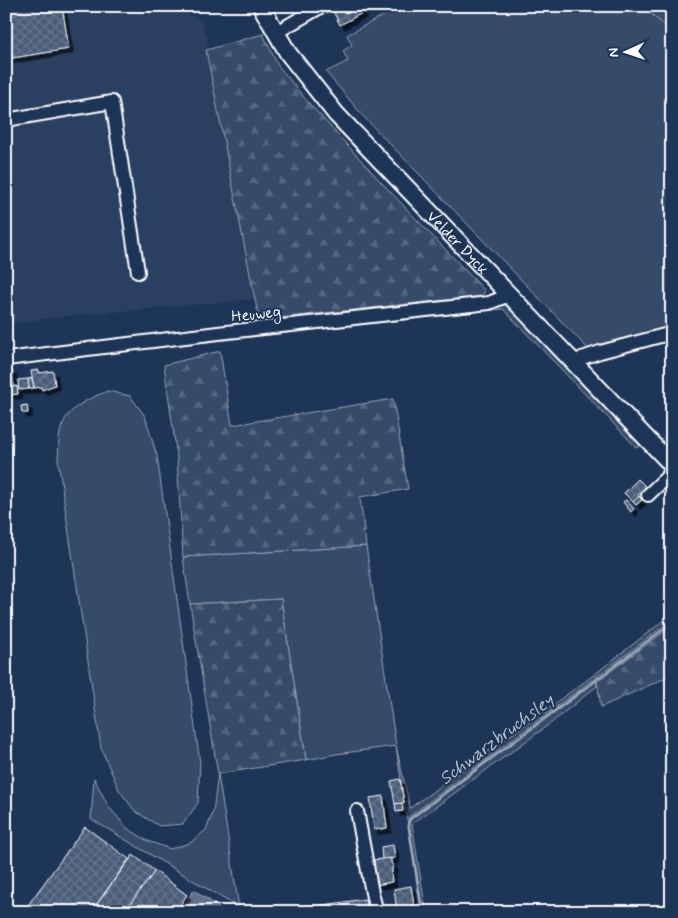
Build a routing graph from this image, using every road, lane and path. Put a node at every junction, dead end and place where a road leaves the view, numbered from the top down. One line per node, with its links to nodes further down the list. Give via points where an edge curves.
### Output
1 (261, 6): 3 (main road, Velder Dyck)
2 (322, 6): 3 (street)
3 (275, 32): 6 (main road, Velder Dyck, via 336,114)
4 (6, 120): 5 (street, via 112,102)
5 (138, 272)
6 (509, 295): 8 (street, Heuweg, via 489,303); 9 (main road, Velder Dyck)
7 (672, 334): 9 (street, via 600,352 582,358)
8 (6, 359)
9 (575, 365): 10 (main road, Velder Dyck)
10 (672, 465)
11 (672, 472): 12 (street)
12 (648, 495)
13 (357, 811): 14 (street)
14 (376, 912)

